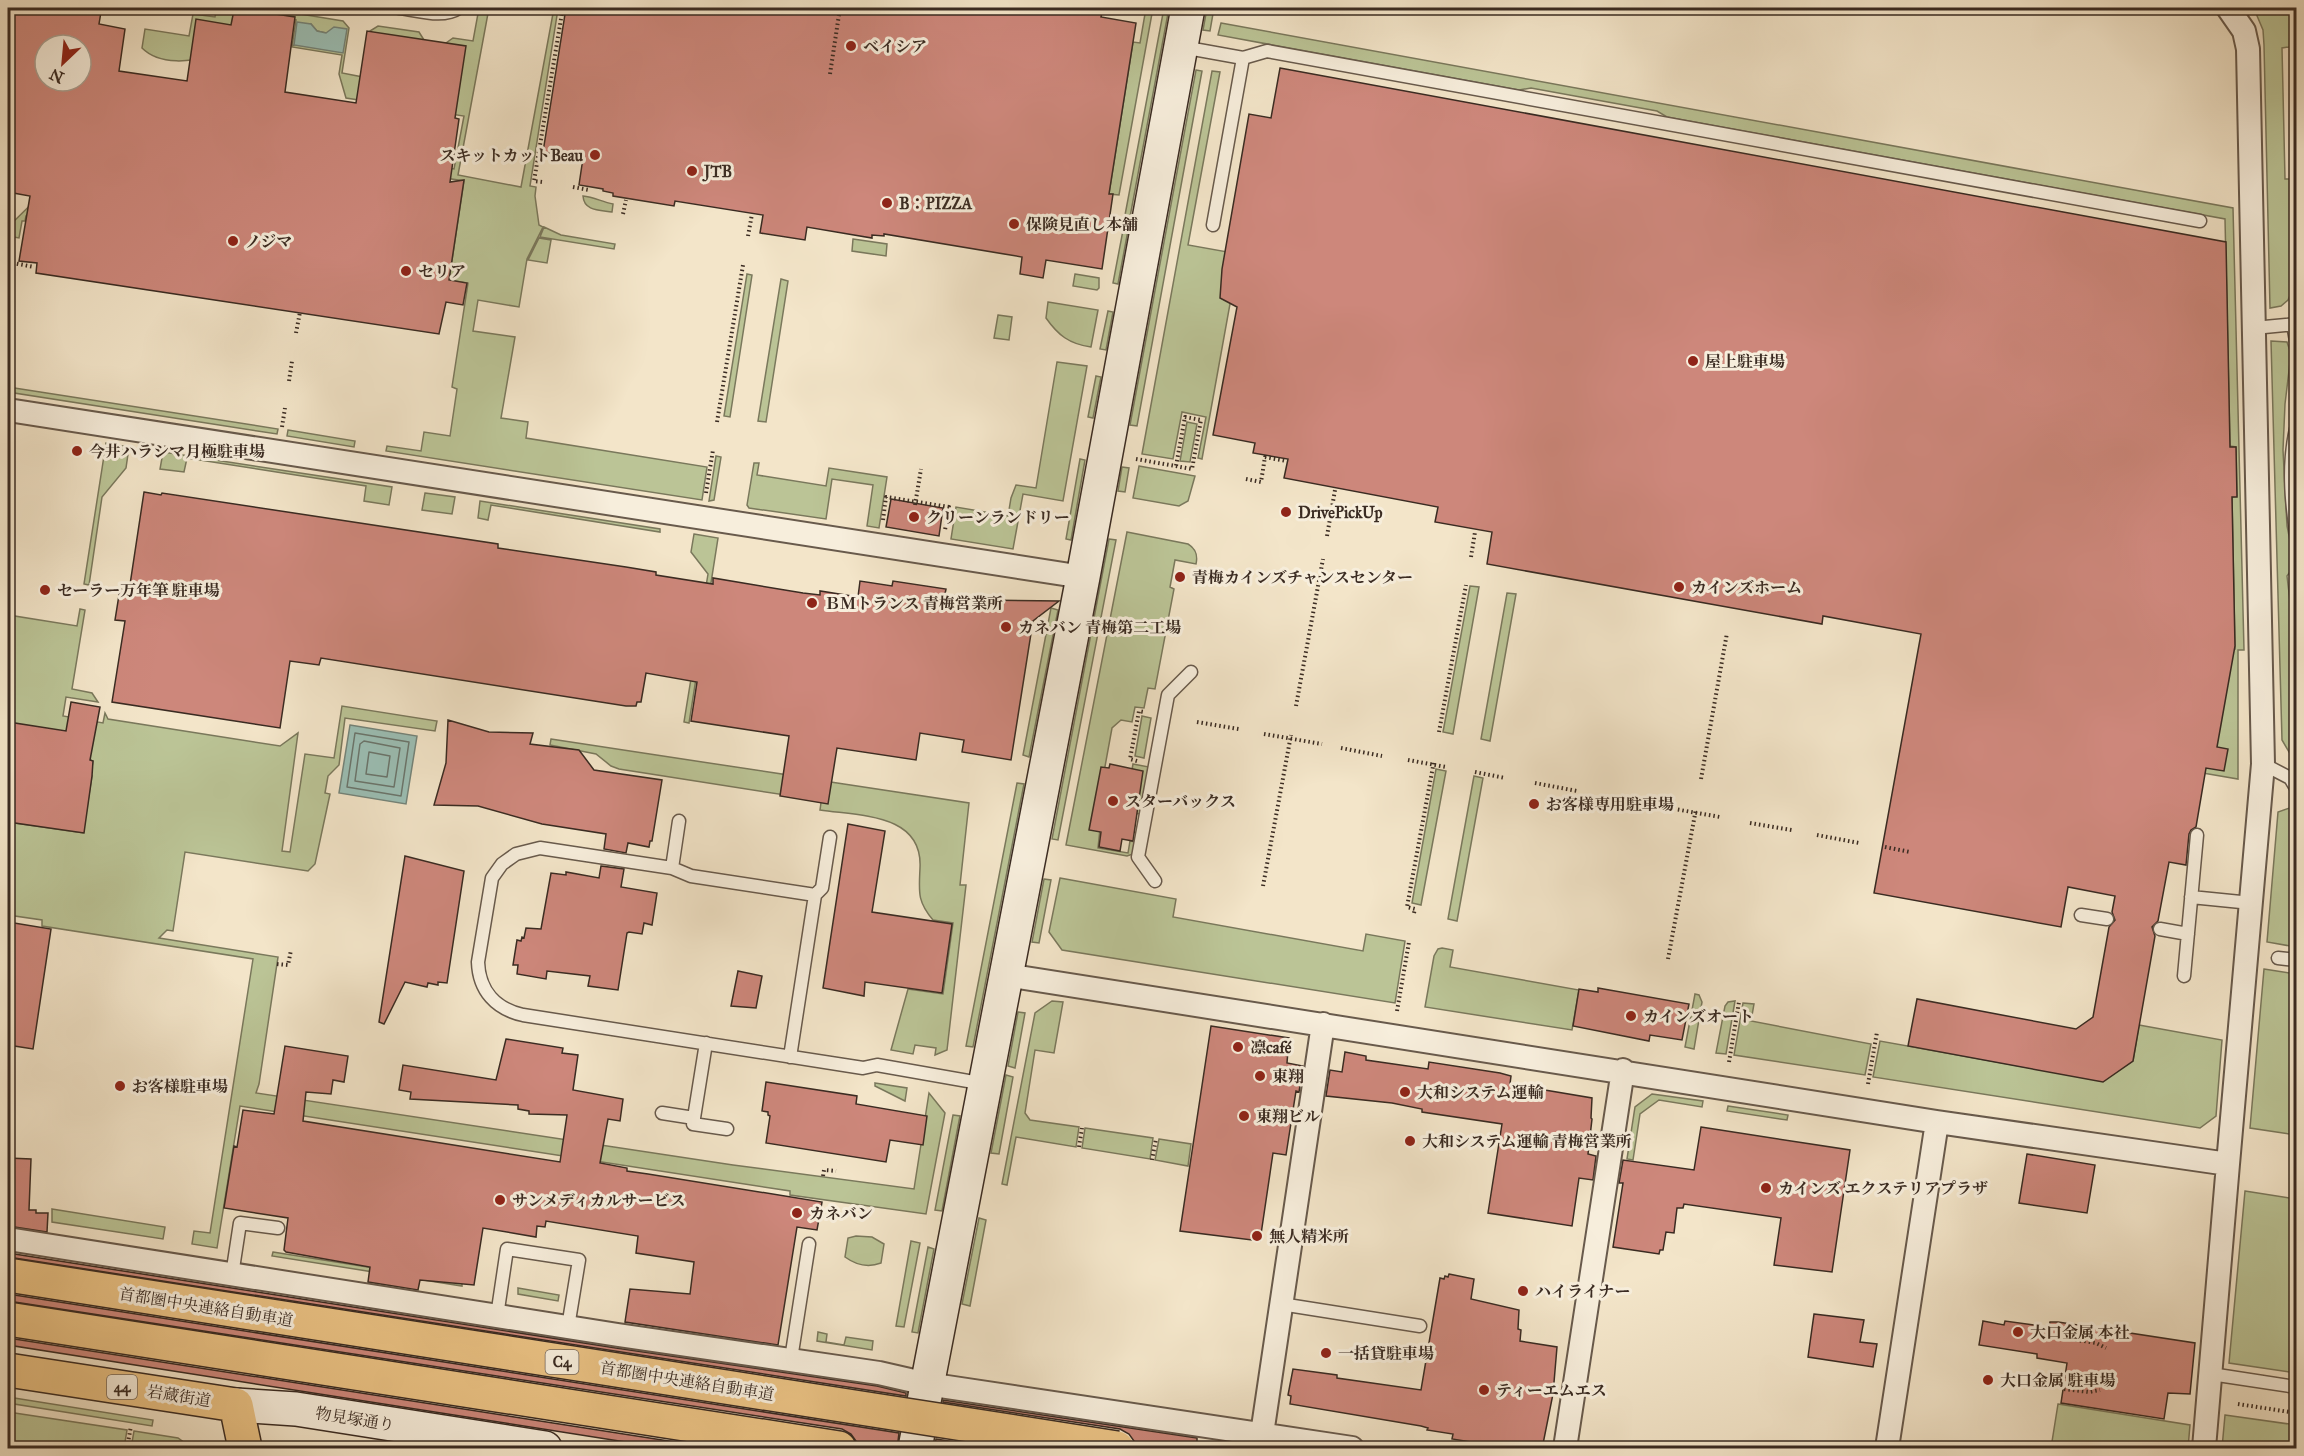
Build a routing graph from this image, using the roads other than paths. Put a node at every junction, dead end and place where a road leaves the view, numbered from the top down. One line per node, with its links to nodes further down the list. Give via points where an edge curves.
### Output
1 (399, 8): 2 (lane, via 439,14)
2 (459, 8)
3 (1188, 8): 5 (street)
4 (2233, 9): 10 (street, via 2248,49)
5 (1181, 46): 6 (lane); 15 (street)
6 (1243, 58): 7 (lane, via 1267,51); 8 (lane)
7 (2200, 221)
8 (1213, 225)
9 (2295, 324): 10 (lane); 11 (lane)
10 (2254, 328): 17 (street)
11 (2296, 341)
12 (8, 410): 15 (street)
13 (2296, 429): 14 (lane, via 2291,491)
14 (2296, 533)
15 (1083, 577): 33 (street)
16 (1191, 672): 23 (lane, via 1168,695 1138,857)
17 (2264, 764): 18 (lane, via 2290,778); 26 (street)
18 (2296, 788)
19 (680, 821): 22 (lane)
20 (2197, 835): 25 (lane)
21 (830, 837): 24 (lane, via 822,888)
22 (672, 868): 24 (lane, via 692,876); 36 (lane, via 540,848 516,854 492,878 478,971 488,994 515,1013)
23 (1155, 881)
24 (815, 895): 37 (lane)
25 (2191, 897): 26 (lane); 30 (lane)
26 (2251, 903): 44 (street)
27 (2081, 915): 28 (lane)
28 (2107, 920)
29 (2160, 929): 30 (lane)
30 (2188, 934): 34 (lane)
31 (2278, 958): 32 (lane)
32 (2296, 960)
33 (1006, 975): 35 (street); 39 (street)
34 (2184, 976)
35 (1323, 1024): 38 (street); 50 (street)
36 (706, 1043): 37 (lane); 41 (lane)
37 (790, 1057): 39 (lane, via 863,1068 877,1065)
38 (1623, 1070): 42 (street); 68 (street)
39 (986, 1084): 58 (street)
40 (662, 1113): 41 (lane)
41 (694, 1118): 43 (lane, via 693,1124)
42 (1937, 1122): 44 (street); 69 (street)
43 (727, 1129)
44 (2228, 1164): 57 (street)
45 (278, 1228): 49 (lane, via 240,1223)
46 (8, 1239): 49 (street)
47 (809, 1244): 55 (lane)
48 (8, 1275): 66 (main road, 首都圏中央連絡自動車道 / C4, bridge)
49 (232, 1275): 51 (street)
50 (1281, 1304): 53 (lane); 61 (street)
51 (497, 1316): 54 (street); 54 (lane, via 507,1249 579,1260)
52 (8, 1319): 64 (main road)
53 (1420, 1326)
54 (568, 1327): 55 (street)
55 (791, 1359): 58 (street, via 906,1377)
56 (8, 1370): 60 (main road, 岩蔵街道 / 44)
57 (2211, 1374): 59 (lane); 70 (street)
58 (927, 1384): 61 (street); 65 (street)
59 (2296, 1387)
60 (236, 1405): 62 (main road); 63 (street, 物見塚通り, via 296,1409)
61 (1262, 1434): 67 (street)
62 (245, 1449)
63 (545, 1449)
64 (839, 1449)
65 (915, 1449)
66 (1117, 1449)
67 (1352, 1449)
68 (1565, 1449)
69 (1887, 1449)
70 (2204, 1449)

